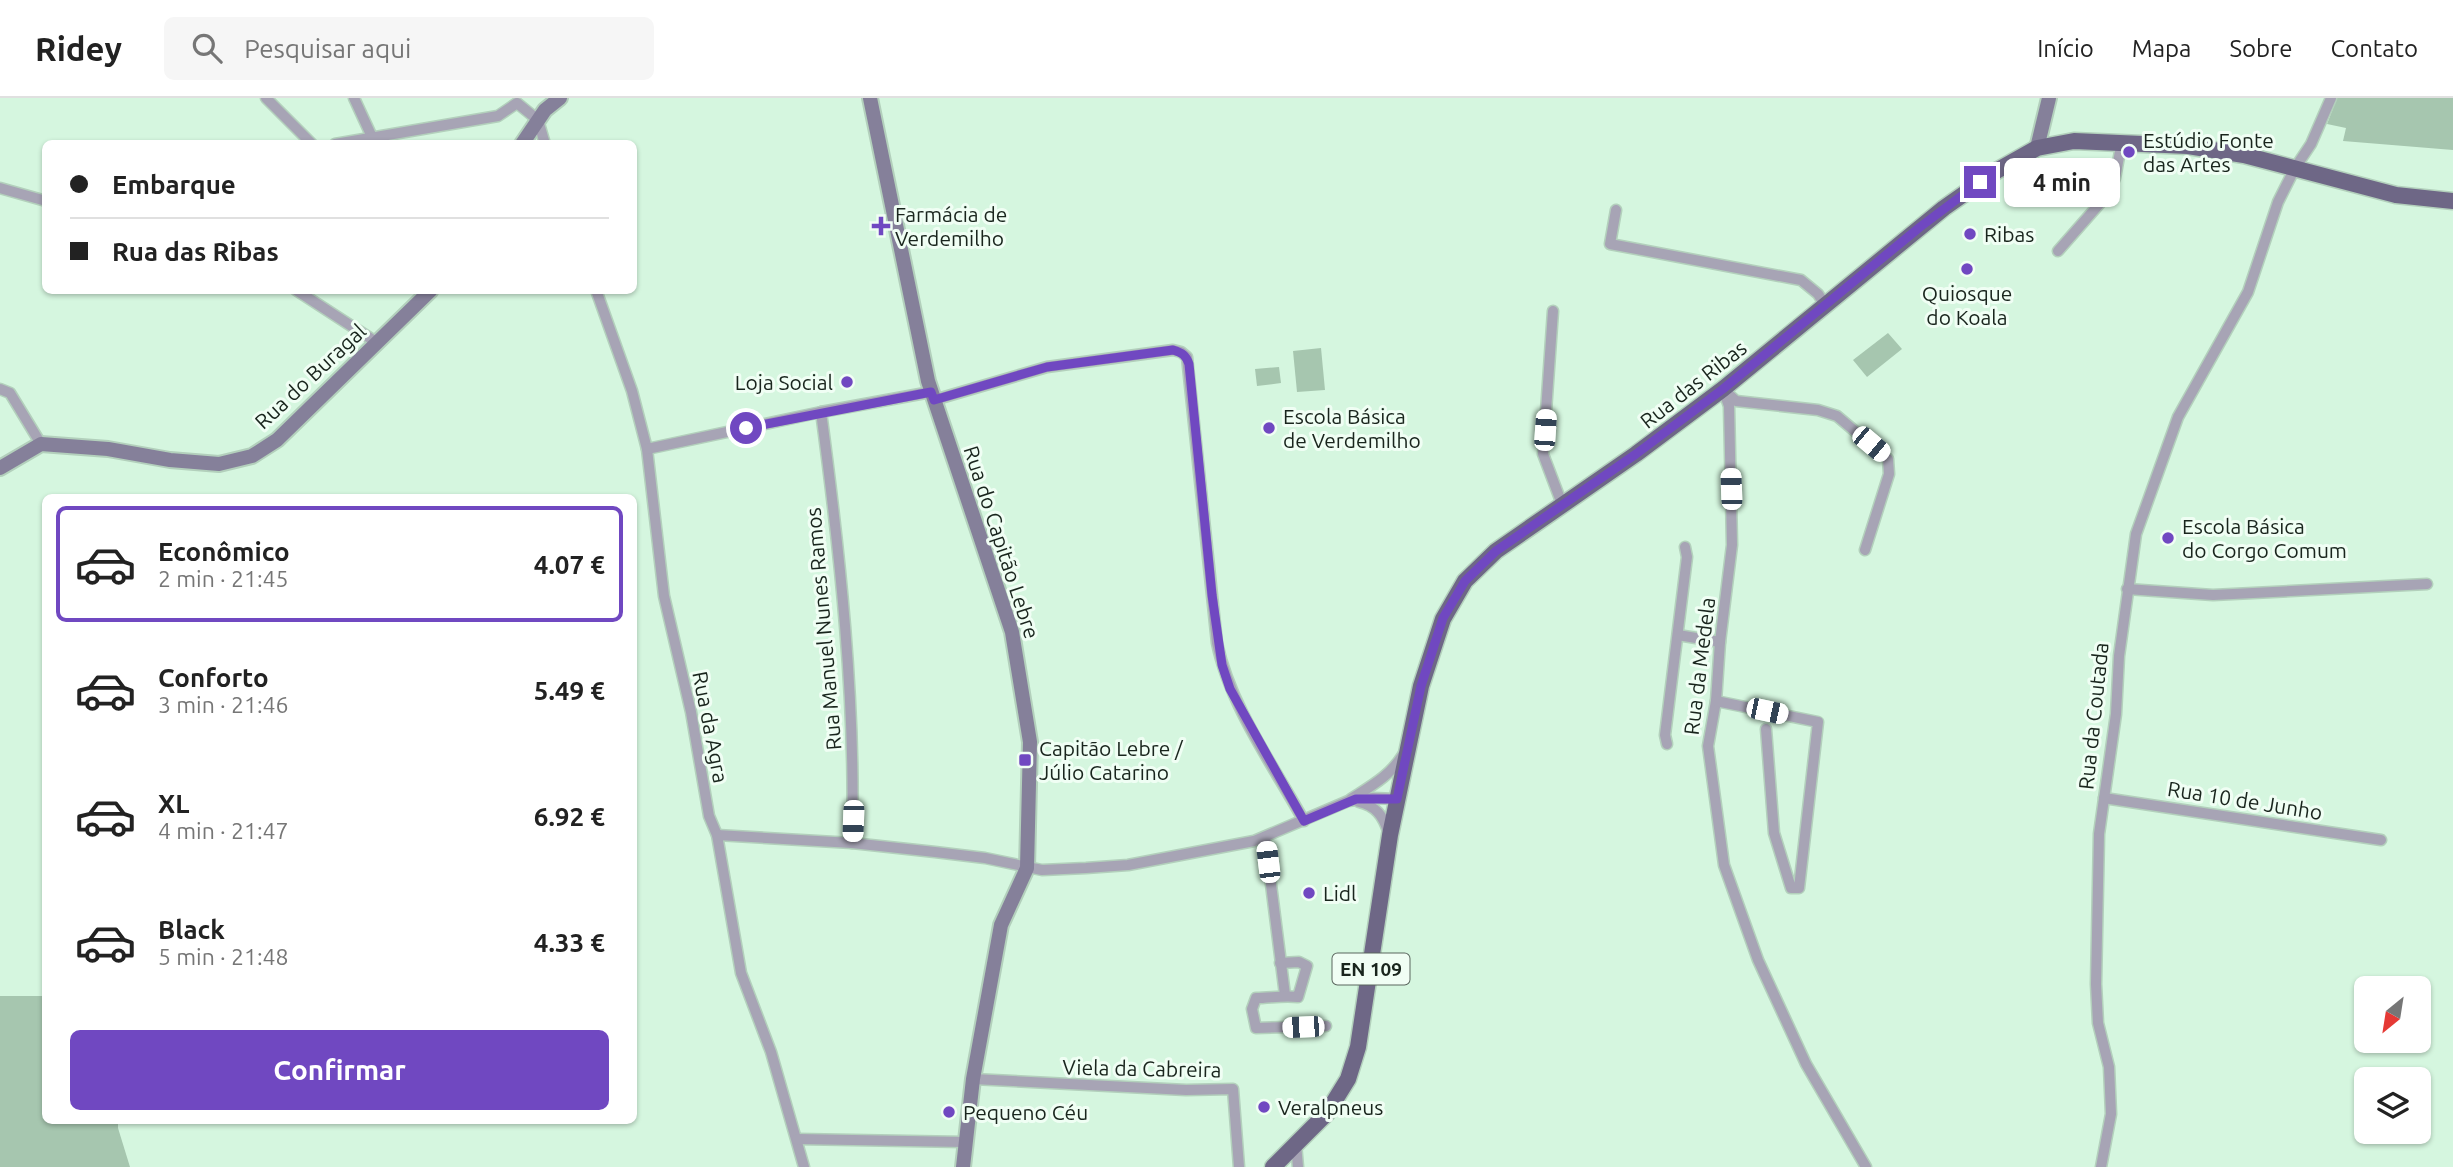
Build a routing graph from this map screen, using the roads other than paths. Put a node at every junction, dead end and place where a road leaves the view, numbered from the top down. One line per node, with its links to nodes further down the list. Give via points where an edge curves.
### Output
1 (266, 98): 10 (street)
2 (354, 98): 9 (street)
3 (560, 98): 8 (main road)
4 (870, 98): 30 (main road, Rua do Capitão Lebre)
5 (2049, 98): 15 (main road)
6 (2331, 98): 16 (street, Rua da Coutada)
7 (514, 100): 8 (street); 9 (street, via 498,116)
8 (538, 120): 12 (main road); 13 (street)
9 (372, 137): 11 (street)
10 (308, 140)
11 (356, 140)
12 (529, 140)
13 (544, 140)
14 (2122, 141): 15 (main road, EN 109, via 2074,141); 16 (main road, EN 109, via 2188,146); 21 (street, via 2109,193)
15 (2037, 148): 25 (main road, Rua das Ribas / EN 109, via 1944,208)
16 (2295, 168): 19 (main road, EN 109, via 2396,195); 39 (street, Rua da Coutada, via 2278,202 2248,292 2178,417 2136,534)
17 (0, 188): 18 (street)
18 (42, 200)
19 (2453, 201)
20 (1616, 210): 25 (street, via 1610,244 1801,280)
21 (2058, 251)
22 (302, 294): 27 (street)
23 (427, 294): 27 (main road, Rua do Buragal)
24 (597, 294): 33 (street, Rua da Agra)
25 (1825, 305): 29 (main road, Rua das Ribas / EN 109)
26 (1553, 311): 35 (street, via 1543,454)
27 (376, 342): 32 (main road, Rua do Buragal, via 277,440 252,456 219,464)
28 (0, 388): 32 (street, via 10,393)
29 (1723, 389): 35 (main road, Rua das Ribas / EN 109); 37 (street, via 1736,401 1837,416 1888,458 1889,474); 41 (street, Rua da Medela, via 1728,406 1732,545)
30 (933, 396): 31 (street); 50 (street, via 1083,361 1173,350 1187,357 1222,665 1230,689); 58 (main road, Rua do Capitão Lebre, via 1012,632 1030,742)
31 (821, 412): 33 (street); 55 (street, Rua Manuel Nunes Ramos, via 850,685)
32 (41, 444): 34 (main road)
33 (647, 449): 51 (street, Rua da Agra, via 664,596 709,816)
34 (0, 468)
35 (1562, 504): 44 (main road, Rua das Ribas / EN 109, via 1496,551 1465,581 1443,618 1421,686)
36 (1685, 547): 40 (street, via 1688,557)
37 (1865, 550)
38 (2427, 584): 39 (street, via 2213,595)
39 (2127, 589): 47 (street, Rua da Coutada)
40 (1678, 635): 41 (street); 45 (street)
41 (1720, 642): 42 (street, Rua da Medela)
42 (1716, 701): 56 (street, via 1818,722); 71 (street, Rua da Medela, via 1709,746 1724,865 1758,960 1801,1052)
43 (1766, 729): 57 (street, via 1774,833)
44 (1409, 744): 46 (street, via 1396,766); 48 (main road, EN 109)
45 (1667, 744)
46 (1372, 786): 48 (street); 49 (street)
47 (2104, 798): 54 (street, Rua 10 de Junho); 72 (street, Rua da Coutada, via 2096,984 2111,1114)
48 (1397, 799): 49 (street); 52 (main road, EN 109)
49 (1348, 802): 50 (street); 52 (street, via 1373,807 1384,818)
50 (1304, 821): 53 (street)
51 (717, 835): 55 (street); 63 (street, Rua da Agra, via 741,973)
52 (1390, 835): 65 (main road, EN 109, via 1358,1046 1348,1079 1327,1113)
53 (1265, 837): 58 (street, via 1128,865); 59 (street)
54 (2381, 840)
55 (852, 843): 58 (street)
56 (1804, 849): 57 (street); 57 (street, via 1799,888 1791,888)
57 (1780, 853)
58 (1027, 867): 62 (main road, Rua do Capitão Lebre, via 1001,925)
59 (1280, 963): 60 (street); 60 (street, via 1307,966 1298,997)
60 (1285, 995): 61 (street, via 1256,998 1252,1009 1256,1028)
61 (1326, 1026)
62 (973, 1079): 64 (main road, Rua do Capitão Lebre); 68 (street, Viela da Cabreira, via 1233,1089)
63 (797, 1139): 64 (street); 66 (street, Rua da Agra)
64 (964, 1142): 67 (main road, Rua do Capitão Lebre)
65 (1296, 1144): 69 (main road, EN 109); 70 (street)
66 (804, 1167)
67 (963, 1167)
68 (1239, 1167)
69 (1273, 1167)
70 (1298, 1167)
71 (1866, 1167)
72 (2101, 1167)

